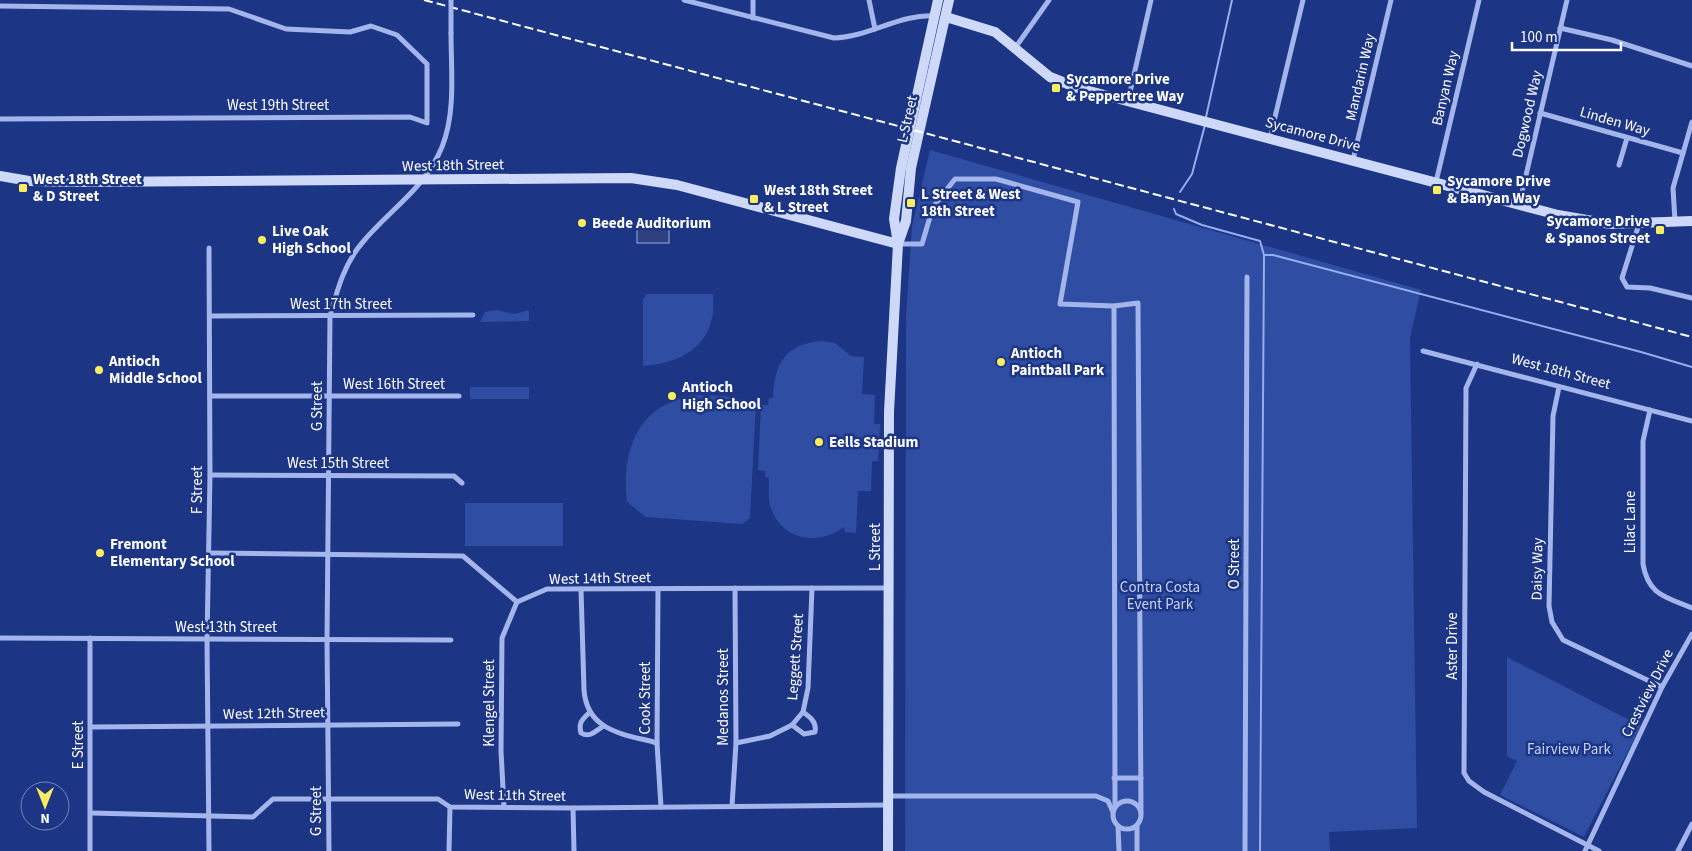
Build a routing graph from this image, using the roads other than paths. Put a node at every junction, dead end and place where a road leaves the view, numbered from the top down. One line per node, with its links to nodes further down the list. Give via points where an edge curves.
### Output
1 (451, 0): 31 (street, G Street, bridge, via 451,99 447,130)
2 (684, 0): 16 (street)
3 (753, 0): 16 (street)
4 (869, 0): 18 (street)
5 (938, 0): 14 (street, L Street)
6 (949, 0): 15 (street, L Street)
7 (1049, 0): 19 (street)
8 (1151, 0): 21 (street)
9 (1303, 0): 25 (street)
10 (1391, 0): 28 (street, Mandarin Way)
11 (1479, 0): 32 (street, Banyan Way)
12 (1567, 0): 17 (street, Dogwood Way)
13 (0, 6): 23 (street, West 19th Street, via 229,9 286,29 350,32 371,26 397,35 427,64 427,124 410,117)
14 (934, 16): 15 (street); 18 (street, via 922,15); 37 (street, L Street, via 901,168 894,219)
15 (946, 17): 19 (street, Sycamore Drive, via 991,30); 37 (street, L Street, via 911,168 906,220)
16 (753, 18): 18 (street, via 834,38)
17 (1560, 28): 20 (street, via 1612,40); 22 (street, Dogwood Way)
18 (875, 29)
19 (1015, 48): 21 (street, Sycamore Drive, via 1059,81)
20 (1692, 66)
21 (1128, 101): 25 (street, Sycamore Drive)
22 (1540, 113): 26 (street, Linden Way); 33 (street, Dogwood Way)
23 (0, 119)
24 (1692, 122): 27 (street)
25 (1270, 138): 28 (street, Sycamore Drive)
26 (1627, 138): 27 (street, Linden Way); 29 (street)
27 (1683, 153): 35 (street, via 1673,188)
28 (1354, 160): 32 (street, Sycamore Drive)
29 (1620, 165)
30 (0, 176): 31 (street, West 18th Street, via 29,181 77,182)
31 (423, 181): 37 (street, West 18th Street, via 656,180); 44 (street, G Street, via 360,244 343,275)
32 (1436, 182): 33 (street, Sycamore Drive)
33 (1519, 204): 36 (street, Sycamore Drive, via 1570,218 1610,224)
34 (1692, 220): 35 (street, Sycamore Drive)
35 (1675, 221): 36 (street, Sycamore Drive)
36 (1639, 224): 40 (street, via 1622,278 1627,288 1650,288)
37 (898, 244): 41 (street, via 922,244 933,207 955,179 996,179 1078,202 1060,304); 60 (street, L Street, via 889,412)
38 (210, 248): 43 (street, F Street)
39 (1247, 277): 107 (street, O Street)
40 (1692, 298)
41 (1114, 306): 82 (street); 83 (street, via 1138,304)
42 (473, 315): 44 (street, West 17th Street)
43 (210, 316): 44 (street, West 17th Street); 48 (street, F Street)
44 (330, 316): 49 (street, G Street)
45 (1423, 351): 46 (street, West 18th Street)
46 (1477, 364): 47 (street, West 18th Street); 98 (street, Aster Drive, via 1466,388 1464,773 1484,792)
47 (1559, 387): 51 (street, West 18th Street); 71 (street, Daisy Way, via 1553,416 1549,606 1552,622 1564,640)
48 (210, 396): 49 (street, West 16th Street); 53 (street, F Street)
49 (329, 396): 50 (street, West 16th Street); 54 (street, G Street)
50 (459, 396)
51 (1650, 410): 52 (street, West 18th Street); 64 (street, Lilac Lane, via 1643,441 1645,576 1654,591)
52 (1692, 422)
53 (210, 475): 54 (street, West 15th Street); 56 (street, F Street)
54 (329, 475): 55 (street, West 15th Street, via 454,476); 57 (street, G Street)
55 (462, 483)
56 (209, 553): 57 (street); 68 (street, F Street)
57 (329, 554): 63 (street, via 463,556); 69 (street, G Street)
58 (735, 588): 59 (street, West 14th Street); 62 (street, West 14th Street); 81 (street, Medanos Street)
59 (812, 588): 60 (street, West 14th Street); 73 (street, Leggett Street, via 808,688)
60 (890, 588): 85 (street, L Street)
61 (580, 589): 62 (street, West 14th Street); 63 (street, West 14th Street, via 547,589); 72 (street, via 584,690)
62 (658, 590): 80 (street, Cook Street)
63 (517, 602): 88 (street, Klengel Street, via 502,638)
64 (1692, 608)
65 (1692, 634): 71 (street, Crestview Drive)
66 (0, 638): 67 (street, West 13th Street)
67 (90, 638): 68 (street, West 13th Street); 77 (street, E Street)
68 (207, 640): 69 (street, West 13th Street); 78 (street, F Street)
69 (327, 640): 70 (street, West 13th Street); 75 (street, G Street)
70 (451, 640)
71 (1662, 687): 98 (street, Crestview Drive)
72 (590, 712): 79 (street); 79 (street, via 581,720 581,733 592,734)
73 (803, 712): 76 (street, Leggett Street); 76 (street, via 812,719 815,732 804,734)
74 (458, 724): 75 (street, West 12th Street)
75 (327, 725): 78 (street, West 12th Street); 84 (street, G Street)
76 (792, 725): 81 (street, Leggett Street, via 770,736)
77 (91, 727): 78 (street, West 12th Street); 92 (street, E Street)
78 (209, 727): 94 (street, F Street)
79 (602, 727): 80 (street)
80 (657, 743): 89 (street, Cook Street)
81 (736, 743): 86 (street, Medanos Street)
82 (1114, 778): 83 (street); 91 (street)
83 (1141, 778): 93 (street)
84 (329, 799): 87 (street, West 11th Street, via 438,800); 94 (street, West 11th Street, via 273,799 253,817); 101 (street, G Street)
85 (888, 800): 86 (street, West 11th Street); 91 (street, West 11th Street, via 1096,796 1108,801); 104 (street, L Street)
86 (732, 806): 89 (street, West 11th Street)
87 (450, 807): 88 (street, West 11th Street); 102 (street)
88 (504, 807): 90 (street, West 11th Street)
89 (661, 807): 90 (street, West 11th Street)
90 (573, 808): 103 (street)
91 (1114, 810): 93 (street, via 1118,804 1128,800 1137,804); 96 (street, via 1114,822)
92 (91, 813): 94 (street, West 11th Street); 99 (street, E Street)
93 (1141, 813): 97 (street)
94 (209, 815): 100 (street, F Street)
95 (1692, 824): 110 (street)
96 (1118, 826): 97 (street, via 1129,829); 105 (street)
97 (1137, 826): 106 (street)
98 (1586, 848): 108 (street, Crestview Drive); 109 (street, Aster Drive)
99 (90, 851)
100 (209, 851)
101 (329, 851)
102 (448, 851)
103 (574, 851)
104 (888, 851)
105 (1119, 851)
106 (1137, 851)
107 (1246, 851)
108 (1580, 851)
109 (1599, 851)
110 (1678, 851)

